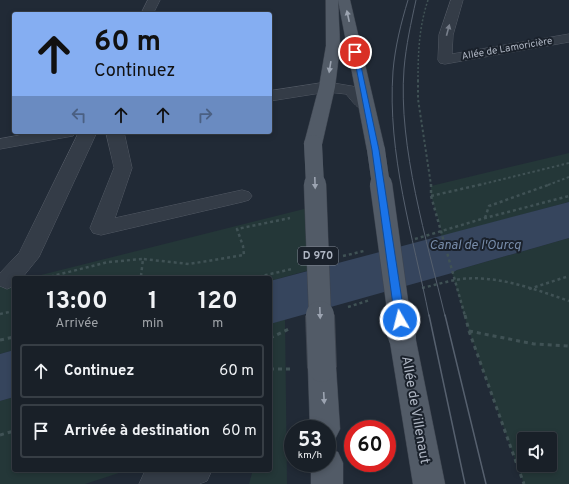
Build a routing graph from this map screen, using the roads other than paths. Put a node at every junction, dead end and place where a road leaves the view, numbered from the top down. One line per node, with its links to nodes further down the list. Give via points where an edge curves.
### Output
1 (154, 0): 5 (street)
2 (332, 0): 7 (main road, D 970, one-way to 7, via 333,46)
3 (344, 0): 9 (main road, Allée de Villenaut, one-way to 3)
4 (456, 0): 6 (street, Allée de Lamoricière, one-way to 4, via 445,60 446,35)
5 (148, 12)
6 (569, 38)
7 (327, 87): 8 (street); 9 (street, via 351,90); 16 (main road, D 970, one-way to 16, bridge, via 314,144)
8 (272, 96)
9 (366, 106): 21 (main road, Allée de Villenaut, bridge, via 376,150 402,336)
10 (56, 134): 13 (street)
11 (87, 134): 15 (street, via 28,257)
12 (115, 134): 14 (street, via 123,168 101,228)
13 (0, 144)
14 (242, 196)
15 (7, 280)
16 (325, 420)
17 (190, 472): 19 (street)
18 (327, 472): 20 (main road)
19 (155, 484)
20 (328, 484)
21 (429, 484)

